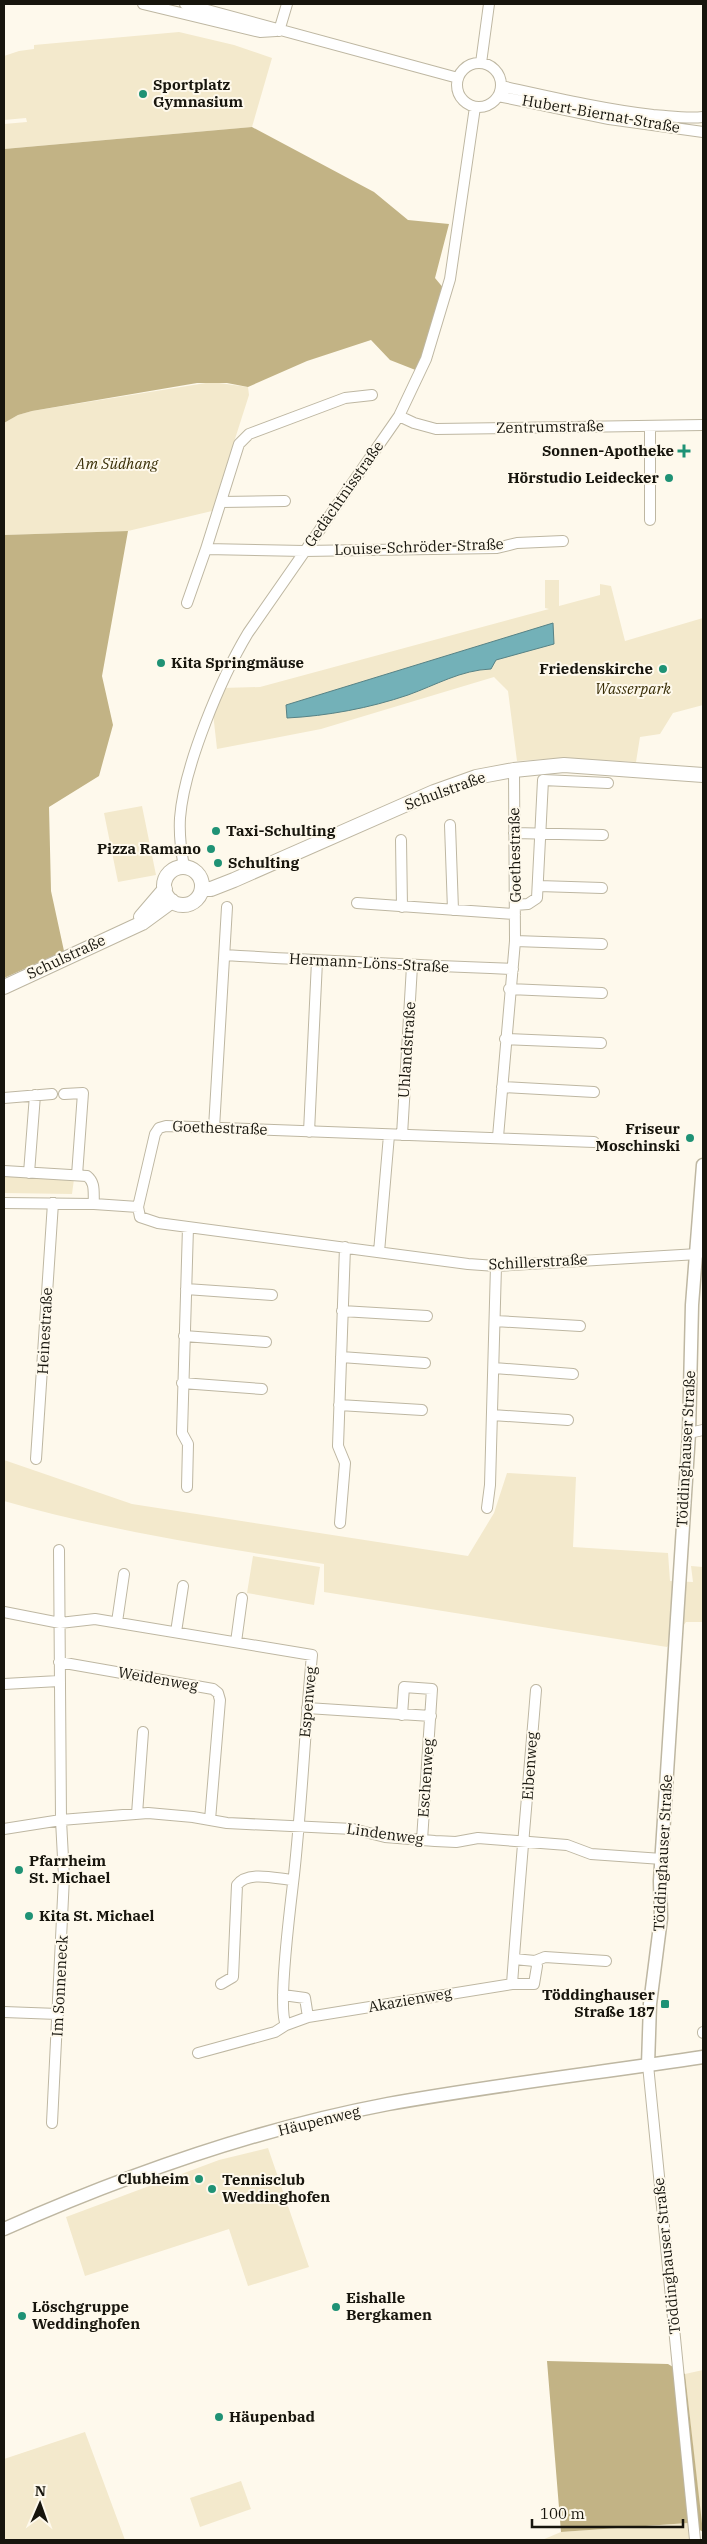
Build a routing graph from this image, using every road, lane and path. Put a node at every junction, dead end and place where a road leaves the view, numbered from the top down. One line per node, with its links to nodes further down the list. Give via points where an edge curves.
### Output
1 (143, 4): 5 (street)
2 (185, 4): 6 (street)
3 (288, 4): 6 (street)
4 (488, 4): 7 (street)
5 (159, 6): 6 (street, via 260,32)
6 (279, 31): 8 (street)
7 (481, 64): 8 (street, via 467,67); 9 (street, via 496,71)
8 (458, 78): 10 (street, via 460,96)
9 (499, 91): 10 (street, via 488,105); 11 (street, Hubert-Biernat-Straße, via 639,113 692,119); 12 (street, Hubert-Biernat-Straße, via 609,118)
10 (475, 107): 14 (street, Gedächtnisstraße, via 448,289 428,352)
11 (703, 117)
12 (703, 132)
13 (372, 395): 18 (street, via 345,398 249,434 239,444)
14 (398, 416): 16 (street, Zentrumstraße, via 436,429); 22 (street, Gedächtnisstraße)
15 (703, 425): 16 (street, Zentrumstraße)
16 (650, 426): 19 (street)
17 (285, 501): 18 (street)
18 (221, 502): 21 (street)
19 (650, 520)
20 (563, 541): 22 (street, Louise-Schröder-Straße, via 497,548)
21 (206, 549): 22 (street); 23 (street)
22 (304, 551): 32 (street, Gedächtnisstraße, via 244,640 212,709 188,776 182,804 180,837)
23 (187, 603)
24 (514, 770): 25 (main road, Schulstraße, via 586,765); 29 (street, Goethestraße); 35 (main road, Schulstraße, via 476,777 434,792 234,880)
25 (703, 775)
26 (608, 783): 28 (street, via 543,780)
27 (450, 825): 41 (street)
28 (541, 832): 29 (street); 30 (street); 33 (street)
29 (514, 833): 40 (street, Goethestraße)
30 (604, 834)
31 (401, 840): 39 (street)
32 (184, 868): 35 (main road, via 199,876); 36 (main road, via 167,877)
33 (539, 886): 34 (street); 40 (street, via 533,901)
34 (602, 888)
35 (202, 889): 36 (main road, via 197,899 187,904)
36 (168, 895): 48 (main road, Schulstraße, via 128,928)
37 (357, 903): 39 (street)
38 (227, 907): 44 (street)
39 (402, 907): 41 (street)
40 (515, 909): 41 (street); 42 (street, Goethestraße)
41 (453, 910)
42 (515, 941): 43 (street); 47 (street, Goethestraße)
43 (602, 944)
44 (225, 955): 45 (street, Hermann-Löns-Straße); 59 (street)
45 (318, 961): 46 (street, Hermann-Löns-Straße, via 367,961); 60 (street)
46 (412, 966): 47 (street, Hermann-Löns-Straße); 62 (street, Uhlandstraße)
47 (512, 969): 49 (street, Goethestraße)
48 (4, 987)
49 (509, 989): 50 (street); 51 (street, Goethestraße)
50 (602, 993)
51 (505, 1039): 52 (street); 53 (street, Goethestraße)
52 (601, 1043)
53 (502, 1087): 54 (street); 63 (street, Goethestraße)
54 (594, 1092)
55 (52, 1094): 57 (street)
56 (64, 1094): 68 (street, via 83,1093)
57 (35, 1095): 58 (street); 67 (street)
58 (4, 1098)
59 (214, 1128): 60 (street, Goethestraße); 73 (street, Goethestraße, via 159,1128)
60 (309, 1132): 61 (street, Goethestraße)
61 (389, 1135): 62 (street, Goethestraße); 76 (street)
62 (402, 1135): 63 (street, Goethestraße)
63 (498, 1138): 64 (street, Goethestraße)
64 (594, 1142)
65 (703, 1165): 69 (street, Töddinghauser Straße)
66 (4, 1171): 67 (street)
67 (29, 1173): 68 (street)
68 (77, 1175): 72 (street, via 92,1180)
69 (703, 1194): 77 (street, Töddinghauser Straße)
70 (4, 1203): 71 (street)
71 (53, 1203): 72 (street); 99 (street, Heinestraße)
72 (94, 1204): 73 (street)
73 (138, 1207): 74 (street, Schillerstraße, via 143,1220)
74 (188, 1226): 75 (street, Schillerstraße); 79 (street)
75 (345, 1247): 76 (street, Schillerstraße); 81 (street)
76 (379, 1252): 78 (street, Schillerstraße)
77 (698, 1254): 78 (street, Schillerstraße); 98 (street, Töddinghauser Straße, via 692,1322)
78 (496, 1266): 83 (street)
79 (186, 1289): 80 (street); 85 (street)
80 (272, 1295)
81 (342, 1311): 82 (street); 87 (street)
82 (427, 1316)
83 (495, 1322): 84 (street); 89 (street)
84 (580, 1326)
85 (184, 1336): 86 (street); 91 (street)
86 (266, 1342)
87 (341, 1358): 88 (street); 93 (street)
88 (425, 1363)
89 (494, 1368): 90 (street); 95 (street)
90 (573, 1374)
91 (182, 1384): 92 (street); 100 (street, via 182,1433 188,1444)
92 (262, 1389)
93 (339, 1406): 94 (street); 102 (street, via 338,1446 345,1463)
94 (422, 1410)
95 (492, 1415): 96 (street); 101 (street)
96 (568, 1420)
97 (703, 1430): 98 (street)
98 (689, 1433): 127 (street, Töddinghauser Straße)
99 (36, 1459)
100 (187, 1487)
101 (487, 1508)
102 (340, 1523)
103 (59, 1550): 109 (street)
104 (124, 1574): 108 (street)
105 (183, 1586): 110 (street)
106 (242, 1598): 111 (street)
107 (4, 1612): 109 (street, Espenweg)
108 (117, 1622): 109 (street, Espenweg, via 95,1619); 110 (street, Espenweg)
109 (60, 1623): 112 (street)
110 (176, 1632): 111 (street, Espenweg)
111 (236, 1642): 116 (street, Espenweg, via 312,1655)
112 (59, 1662): 113 (street); 122 (street, Weidenweg, via 212,1689 218,1693)
113 (59, 1681): 114 (street); 121 (street)
114 (4, 1684)
115 (536, 1690): 126 (street, Eibenweg)
116 (307, 1708): 117 (street, Eschenweg); 123 (street, Espenweg)
117 (402, 1715): 118 (street, Eschenweg); 118 (street, Eschenweg, via 404,1687 432,1689)
118 (430, 1716): 125 (street, Eschenweg)
119 (143, 1732): 120 (street)
120 (137, 1814): 121 (street, Lindenweg); 122 (street, Lindenweg)
121 (60, 1820): 124 (street, Lindenweg); 136 (street, Im Sonneneck, via 64,1877)
122 (210, 1820): 123 (street, Lindenweg)
123 (298, 1826): 125 (street, Lindenweg, via 353,1829 385,1837); 128 (street)
124 (4, 1829)
125 (422, 1840): 126 (street, Lindenweg, via 456,1842 478,1838)
126 (524, 1842): 127 (street, Lindenweg, via 567,1846 591,1854); 129 (street)
127 (662, 1859): 141 (street, Töddinghauser Straße, via 661,1918 650,2004)
128 (293, 1880): 132 (street, via 250,1876 237,1885 233,1977); 134 (street)
129 (514, 1959): 130 (street); 133 (street)
130 (535, 1961): 131 (street, via 545,1957); 133 (street, Akazienweg, via 534,1984)
131 (606, 1961)
132 (221, 1984)
133 (512, 1984): 137 (street, Akazienweg)
134 (283, 1995): 137 (street, via 305,1998); 138 (street, via 282,2013)
135 (4, 2012): 136 (street)
136 (58, 2014): 142 (street, Im Sonneneck)
137 (308, 2017): 138 (street, Akazienweg)
138 (286, 2026): 139 (street, Akazienweg, via 275,2032)
139 (198, 2053)
140 (703, 2057): 141 (street, Häupenweg)
141 (648, 2065): 143 (street, Häupenweg, via 388,2104 290,2127 149,2172); 144 (street, Töddinghauser Straße)
142 (52, 2123)
143 (4, 2229)
144 (695, 2540)

